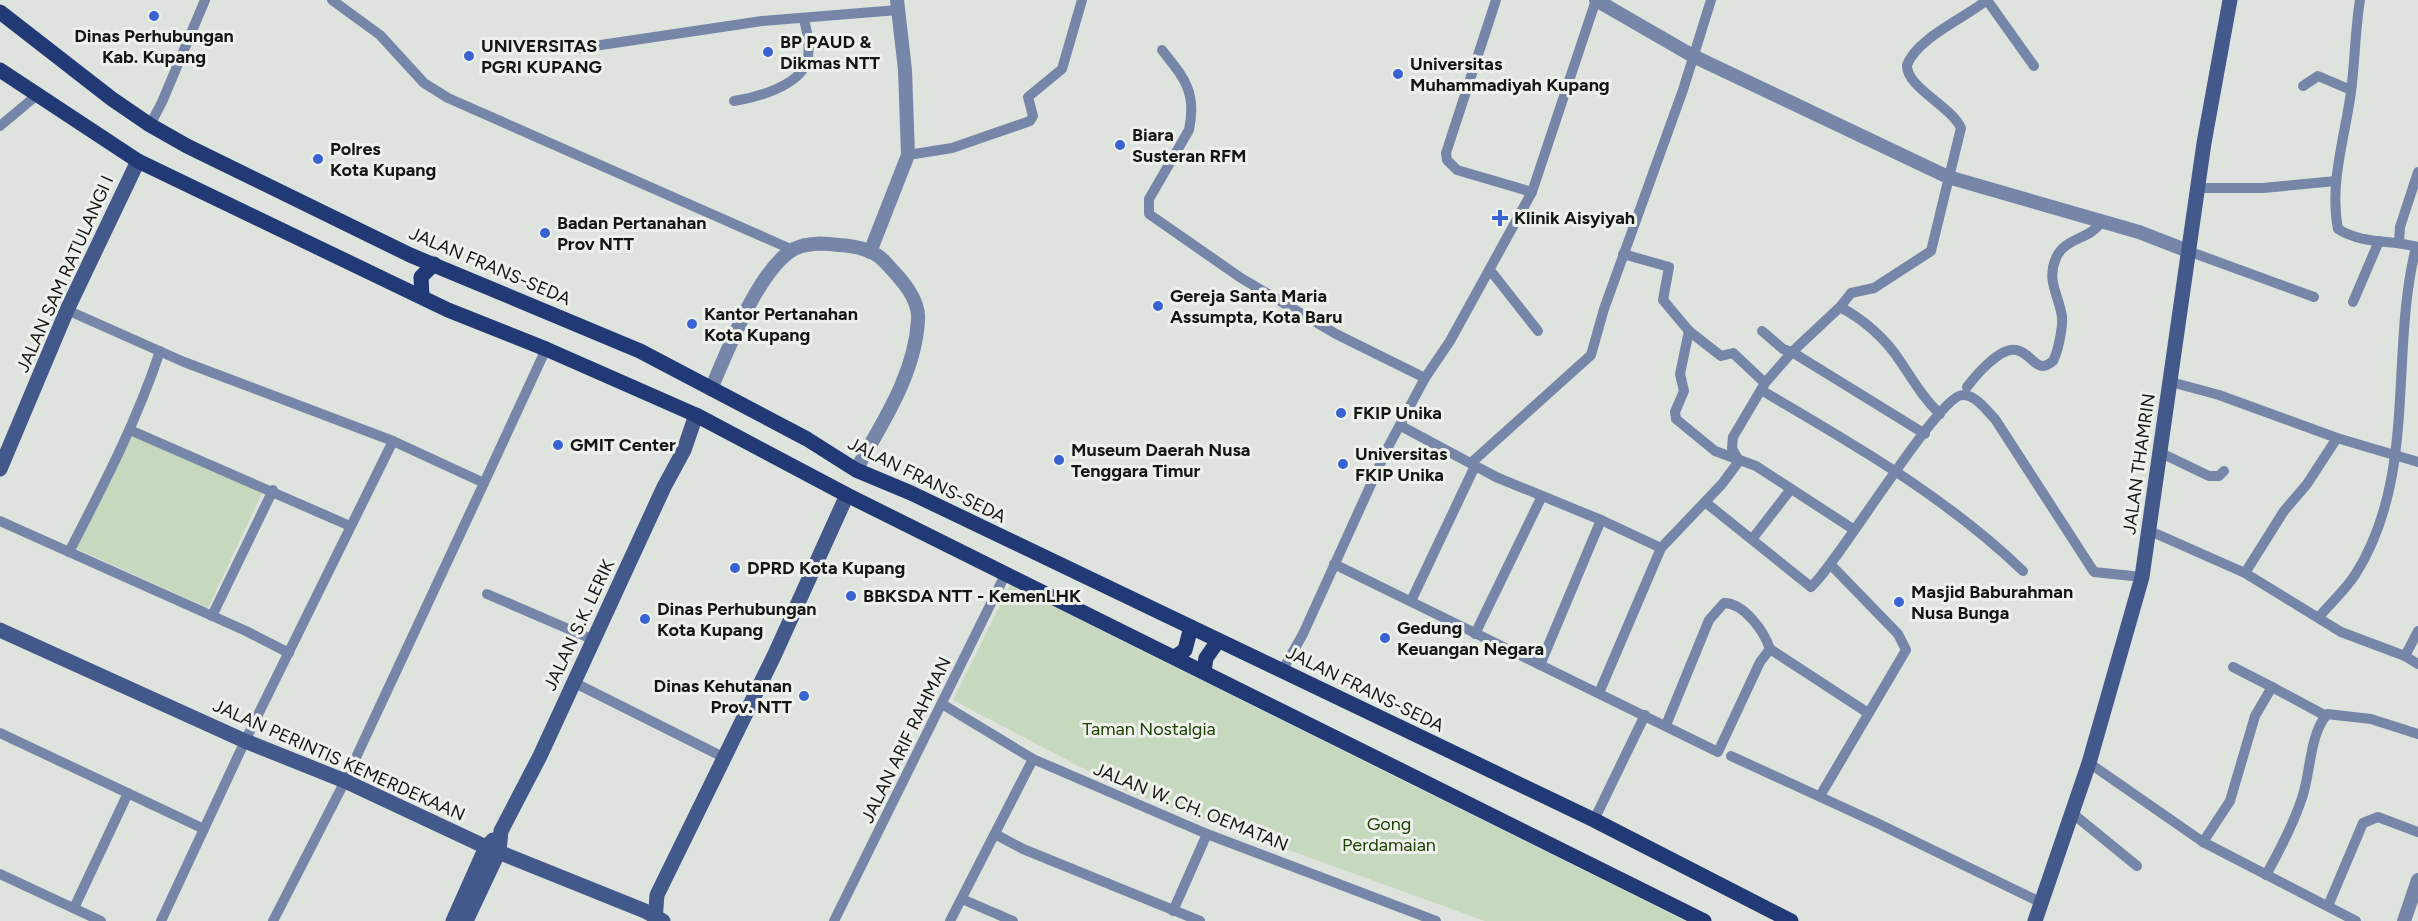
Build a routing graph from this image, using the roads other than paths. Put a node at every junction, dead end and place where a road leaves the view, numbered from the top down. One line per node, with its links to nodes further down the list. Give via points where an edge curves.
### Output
1 (205, 0): 22 (street)
2 (332, 0): 35 (street, via 380,36 424,83 448,98)
3 (1082, 0): 24 (street, via 1064,64 1028,98 1033,116 1030,121 952,148)
4 (1496, 0): 30 (street, via 1446,153 1447,160 1457,170)
5 (1596, 0): 15 (street); 30 (street)
6 (1711, 0): 15 (street)
7 (2230, 0): 29 (main road, JALAN THAMRIN)
8 (2360, 0): 19 (street)
9 (1984, 1): 16 (street); 27 (street, via 1940,32 1907,65 1910,78 1954,116 1961,128)
10 (898, 5): 12 (street); 24 (street)
11 (0, 12): 22 (main road, JALAN FRANS-SEDA)
12 (804, 18): 13 (street); 21 (street, via 808,48 805,66 766,94)
13 (574, 49)
14 (1162, 50): 54 (street, via 1187,82 1191,118 1189,130 1149,199 1148,211 1154,220 1336,334)
15 (1693, 56): 27 (street); 38 (street)
16 (2034, 66)
17 (0, 70): 20 (main road)
18 (2304, 86): 19 (street, via 2318,76)
19 (2351, 90): 28 (street)
20 (37, 95): 23 (street); 25 (main road)
21 (734, 101)
22 (150, 125): 39 (main road, JALAN FRANS-SEDA)
23 (0, 126)
24 (908, 154): 37 (street)
25 (138, 161): 42 (main road); 47 (main road, JALAN SAM RATULANGI I)
26 (2418, 171): 33 (street)
27 (1948, 177): 31 (street); 46 (street, via 1930,253 1874,288 1851,293)
28 (2336, 182): 29 (street); 32 (street, via 2334,211 2338,229 2354,239)
29 (2199, 188): 36 (main road, JALAN THAMRIN)
30 (1532, 192): 41 (street)
31 (2101, 222): 36 (street); 57 (street, via 2094,232 2072,241 2055,260 2052,283 2063,331 2053,361 2038,366 2022,352 2012,350 1993,359)
32 (2379, 242): 33 (street); 45 (street)
33 (2399, 242): 34 (street)
34 (2417, 247): 68 (street, via 2405,293)
35 (793, 250): 37 (street, via 806,244 824,244); 58 (street, via 760,288)
36 (2188, 251): 44 (street); 55 (main road, JALAN THAMRIN)
37 (870, 252): 73 (street, via 883,259 908,289 919,318 912,355 896,398)
38 (1623, 254): 49 (street, via 1669,267 1662,298); 71 (street, via 1591,355)
39 (411, 255): 40 (main road, JALAN FRANS-SEDA); 42 (main road, via 412,273)
40 (434, 264): 43 (main road, via 421,277); 58 (main road, JALAN FRANS-SEDA, via 640,351)
41 (1490, 270): 48 (street); 54 (street)
42 (399, 285): 43 (main road)
43 (422, 296): 51 (main road)
44 (2314, 297)
45 (2353, 302)
46 (1840, 307): 53 (street); 59 (street, via 1886,344)
47 (67, 310): 52 (street); 66 (main road, JALAN SAM RATULANGI I)
48 (1538, 331)
49 (1689, 331): 56 (street, via 1721,356 1733,353); 69 (street, via 1680,374 1684,391 1676,419 1715,452)
50 (1762, 331): 53 (street)
51 (546, 349): 60 (main road); 76 (street)
52 (160, 351): 62 (street); 65 (street)
53 (1792, 352): 56 (street); 63 (street)
54 (1425, 378): 61 (street)
55 (2171, 382): 64 (street, via 2219,395); 67 (main road, JALAN THAMRIN)
56 (1763, 387): 69 (street, via 1733,437 1732,448); 74 (street)
57 (1967, 387)
58 (711, 389): 73 (main road, JALAN FRANS-SEDA, via 807,439)
59 (1940, 414): 63 (street); 95 (street, via 1957,396 1975,399 1995,419 2094,572)
60 (696, 415): 79 (main road); 104 (main road, JALAN S.K. LERIK, via 684,450)
61 (1401, 426): 71 (street); 90 (street)
62 (130, 430): 78 (street); 89 (street)
63 (1924, 434): 74 (street)
64 (2337, 438): 68 (street); 94 (street)
65 (393, 441): 76 (street); 84 (street)
66 (5, 443): 72 (main road, JALAN SAM RATULANGI I)
67 (2161, 453): 75 (street, via 2209,476 2219,476); 86 (main road, JALAN THAMRIN)
68 (2397, 458): 70 (street); 99 (street, via 2391,491 2362,563)
69 (1739, 461): 77 (street, via 1756,466); 81 (street)
70 (2418, 462)
71 (1473, 465): 80 (street); 97 (street)
72 (0, 469)
73 (856, 470): 100 (main road, JALAN FRANS-SEDA)
74 (1898, 471): 85 (street); 92 (street, via 1983,533)
75 (2224, 471)
76 (484, 483): 130 (street)
77 (1791, 489): 85 (street); 87 (street)
78 (273, 490): 84 (street); 98 (street)
79 (847, 495): 93 (main road); 127 (main road)
80 (1542, 496): 82 (street); 103 (street)
81 (1705, 502): 87 (street); 88 (street)
82 (1601, 520): 88 (street); 111 (street)
83 (0, 521): 89 (street)
84 (350, 526): 107 (street)
85 (1853, 529): 91 (street)
86 (2150, 531): 94 (street); 95 (main road, JALAN THAMRIN)
87 (1753, 538): 91 (street, via 1809,586)
88 (1661, 548): 117 (street)
89 (69, 552): 98 (street)
90 (1334, 564): 97 (street); 114 (street)
91 (1831, 565): 119 (street, via 1906,647)
92 (2023, 571)
93 (1006, 573): 109 (main road); 118 (street, JALAN ARIF RAHMAN)
94 (2245, 573): 99 (street)
95 (2142, 577): 129 (main road, JALAN THAMRIN)
96 (487, 594): 104 (street)
97 (1411, 601): 103 (street)
98 (212, 616): 107 (street)
99 (2319, 617): 108 (street, via 2341,632)
100 (1191, 627): 105 (main road, JALAN FRANS-SEDA); 109 (main road, via 1185,650)
101 (0, 630): 125 (main road, JALAN PERINTIS KEMERDEKAAN)
102 (2418, 631): 108 (street)
103 (1475, 634): 111 (street)
104 (594, 640): 115 (main road, JALAN S.K. LERIK)
105 (1218, 641): 113 (main road, via 1206,658); 114 (main road, JALAN FRANS-SEDA)
106 (1770, 649): 119 (street); 122 (street, via 1760,662 1718,752); 122 (street, via 1763,632 1744,613 1724,603 1709,620)
107 (288, 653): 125 (street)
108 (2405, 656): 110 (street)
109 (1175, 657): 113 (main road)
110 (2418, 664)
111 (1540, 665): 117 (street)
112 (2233, 667): 116 (street)
113 (1204, 671): 162 (main road)
114 (1282, 671): 134 (main road, JALAN FRANS-SEDA)
115 (573, 682): 127 (street); 140 (main road, JALAN S.K. LERIK)
116 (2272, 687): 121 (street); 139 (street, via 2255,716 2230,801)
117 (1599, 693): 120 (street)
118 (942, 704): 128 (street, JALAN W. CH. OEMATAN); 157 (street, JALAN ARIF RAHMAN)
119 (1868, 713): 132 (street)
120 (1645, 715): 122 (street); 134 (street)
121 (2326, 716): 124 (street, via 2330,712 2371,719); 143 (street, via 2319,728 2302,798)
122 (1666, 725)
123 (0, 733): 131 (street)
124 (2418, 734)
125 (245, 741): 130 (main road, JALAN PERINTIS KEMERDEKAAN); 135 (street)
126 (1731, 756): 132 (street)
127 (724, 758): 150 (main road, via 657,895)
128 (1033, 759): 137 (street); 138 (street, JALAN W. CH. OEMATAN)
129 (2089, 763): 133 (main road, JALAN THAMRIN); 139 (street)
130 (345, 782): 140 (main road, JALAN PERINTIS KEMERDEKAAN); 154 (street)
131 (128, 793): 135 (street); 148 (street)
132 (1820, 796): 146 (street)
133 (2072, 813): 141 (street); 146 (main road, JALAN THAMRIN)
134 (1594, 820): 163 (main road, JALAN FRANS-SEDA)
135 (204, 829): 153 (street)
136 (2418, 832): 147 (street, via 2378,817 2363,823)
137 (995, 834): 145 (street); 149 (street)
138 (1207, 834): 149 (street); 151 (street, JALAN W. CH. OEMATAN)
139 (2203, 842): 143 (street)
140 (493, 849): 150 (main road, JALAN PERINTIS KEMERDEKAAN); 155 (main road); 156 (main road)
141 (2137, 866)
142 (0, 874): 148 (street)
143 (2266, 875): 147 (street)
144 (2418, 880): 166 (street)
145 (962, 899): 158 (street); 159 (street)
146 (2042, 903): 164 (main road, JALAN THAMRIN)
147 (2328, 906): 165 (street)
148 (74, 908): 152 (street)
149 (1173, 911): 160 (street)
150 (652, 918)
151 (1422, 919): 161 (street, JALAN W. CH. OEMATAN)
152 (101, 921)
153 (161, 921)
154 (273, 921)
155 (453, 921)
156 (466, 921)
157 (834, 921)
158 (950, 921)
159 (1013, 921)
160 (1200, 921)
161 (1437, 921)
162 (1704, 921)
163 (1791, 921)
164 (2035, 921)
165 (2356, 921)
166 (2404, 921)

